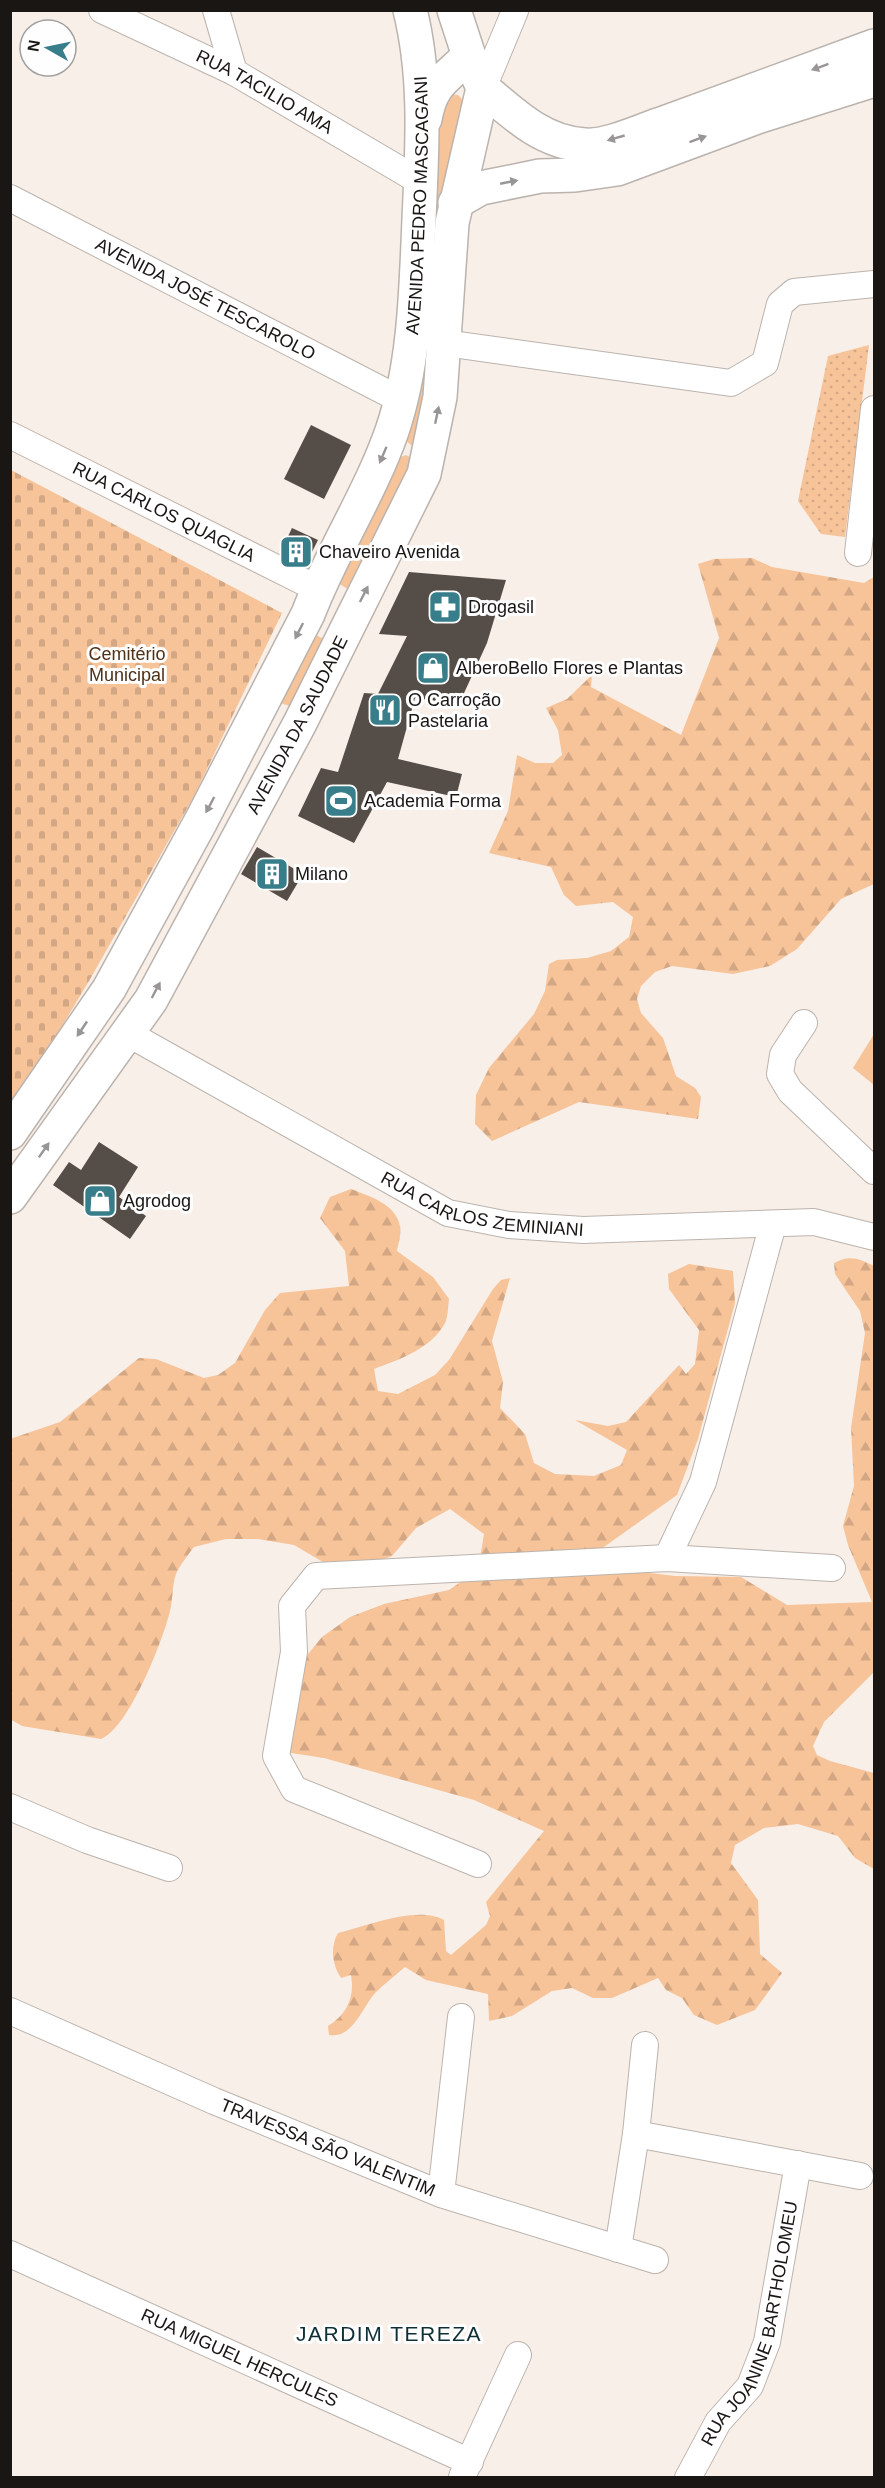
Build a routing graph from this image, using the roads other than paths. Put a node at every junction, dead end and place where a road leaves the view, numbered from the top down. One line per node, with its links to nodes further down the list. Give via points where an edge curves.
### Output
1 (102, 10): 7 (street, RUA TACILIO AMA)
2 (216, 10): 7 (street)
3 (410, 10): 10 (main road, AVENIDA PEDRO MASCAGANI)
4 (454, 10): 6 (main road)
5 (515, 11): 6 (street); 9 (street)
6 (469, 56): 9 (main road); 10 (main road, via 429,98)
7 (234, 72): 11 (street, RUA TACILIO AMA)
8 (867, 72): 9 (main road, one-way to 9, via 586,146 542,133); 13 (main road, one-way to 8, via 481,188 540,176 617,169)
9 (483, 88): 13 (main road, AVENIDA DA SAUDADE)
10 (423, 128): 11 (main road, AVENIDA PEDRO MASCAGANI)
11 (421, 182): 16 (main road, AVENIDA PEDRO MASCAGANI, via 417,283)
12 (10, 198): 16 (street, AVENIDA JOSÉ TESCAROLO)
13 (455, 203): 15 (main road, AVENIDA DA SAUDADE)
14 (874, 284): 15 (street, via 794,292 780,304 765,363 731,383)
15 (445, 343): 21 (main road, AVENIDA DA SAUDADE, one-way to 15, via 424,474 440,397)
16 (401, 400): 20 (main road, one-way to 20, via 382,457)
17 (874, 409): 19 (street)
18 (10, 435): 20 (street, RUA CARLOS QUAGLIA)
19 (858, 553)
20 (318, 589): 21 (main road, via 333,601); 22 (main road, one-way to 22)
21 (345, 632): 23 (main road, AVENIDA DA SAUDADE)
22 (262, 704): 23 (main road, via 272,717); 24 (main road)
23 (300, 723): 25 (main road, AVENIDA DA SAUDADE)
24 (228, 769): 25 (main road, via 256,779); 28 (main road, one-way to 28, via 109,989)
25 (262, 793): 27 (main road, AVENIDA DA SAUDADE, one-way to 25, via 151,1000)
26 (804, 1023): 29 (street, via 783,1055 780,1074 790,1090)
27 (128, 1033): 30 (main road, AVENIDA DA SAUDADE, one-way to 27); 31 (street, RUA CARLOS ZEMINIANI, via 448,1212 508,1225 583,1230)
28 (10, 1133)
29 (874, 1171)
30 (10, 1197)
31 (773, 1224): 32 (street, RUA CARLOS ZEMINIANI, via 814,1222); 33 (street, via 703,1482)
32 (874, 1237)
33 (667, 1558): 34 (street); 36 (street, via 316,1576 292,1606 294,1652 276,1756 294,1789)
34 (832, 1568)
35 (10, 1807): 37 (street, via 87,1840)
36 (478, 1864)
37 (169, 1868)
38 (10, 2011): 44 (street, TRAVESSA SÃO VALENTIM, via 214,2101)
39 (461, 2018): 44 (street)
40 (645, 2045): 41 (street)
41 (636, 2134): 42 (street); 45 (street)
42 (798, 2164): 43 (street); 50 (street, RUA JOANINE BARTHOLOMEU, via 767,2342 750,2386 718,2422)
43 (860, 2176)
44 (441, 2194): 45 (street, TRAVESSA SÃO VALENTIM)
45 (618, 2249): 47 (street, TRAVESSA SÃO VALENTIM)
46 (10, 2254): 49 (street, RUA MIGUEL HERCULES)
47 (655, 2260)
48 (518, 2355): 49 (street)
49 (466, 2470)
50 (688, 2478)

